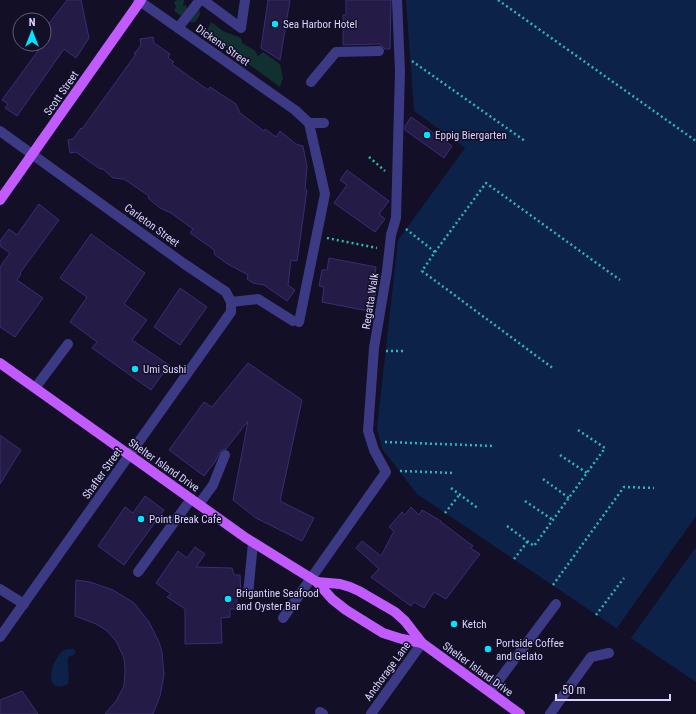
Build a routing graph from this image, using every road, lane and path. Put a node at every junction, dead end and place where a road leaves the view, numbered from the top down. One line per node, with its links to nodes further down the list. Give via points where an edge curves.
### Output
1 (140, 0): 7 (street, Dickens Street); 16 (main road, Scott Street)
2 (200, 0): 7 (street)
3 (203, 0): 4 (street, via 241,28)
4 (245, 0)
5 (397, 0): 18 (street, Regatta Walk, via 400,71)
6 (498, 0): 14 (path)
7 (178, 28): 11 (street, Dickens Street, via 295,110)
8 (379, 51): 10 (street, via 336,52)
9 (411, 61): 15 (path)
10 (310, 82)
11 (309, 123): 12 (street); 21 (street, via 325,194)
12 (324, 123)
13 (0, 130): 16 (street, Carleton Street)
14 (696, 140)
15 (525, 141)
16 (33, 155): 19 (main road, Scott Street); 25 (street, Carleton Street, via 226,292)
17 (369, 157): 18 (path)
18 (397, 180): 22 (street, Regatta Walk, via 396,218)
19 (0, 200)
20 (406, 229): 23 (path)
21 (316, 236): 22 (path); 25 (street, via 296,321 258,299)
22 (389, 250): 57 (street, Regatta Walk, via 374,348 368,431 374,450 386,472)
23 (436, 252): 24 (path, via 486,183); 30 (path, via 422,271)
24 (620, 280)
25 (231, 302): 36 (street, Shafter Street, via 231,312)
26 (68, 344): 31 (street)
27 (385, 351): 28 (path)
28 (403, 351)
29 (0, 362): 31 (main road, Shelter Island Drive)
30 (554, 368)
31 (35, 388): 36 (main road, Shelter Island Drive)
32 (578, 430): 40 (path, via 605,448)
33 (380, 442): 34 (path)
34 (495, 446)
35 (560, 454): 40 (path)
36 (129, 455): 47 (main road, Shelter Island Drive); 61 (street, Shafter Street)
37 (225, 455): 47 (street, via 213,484)
38 (400, 471): 39 (path)
39 (455, 473)
40 (587, 473): 45 (path)
41 (542, 479): 45 (path)
42 (452, 488): 44 (path)
43 (654, 488): 58 (path, via 624,487)
44 (460, 494): 48 (path); 49 (path)
45 (569, 498): 50 (path)
46 (525, 501): 50 (path)
47 (195, 502): 53 (main road, Shelter Island Drive); 55 (street)
48 (479, 508)
49 (445, 513)
50 (553, 520): 52 (path, via 534,546)
51 (507, 526): 52 (path)
52 (528, 541): 54 (path)
53 (253, 543): 57 (main road, Shelter Island Drive); 60 (street)
54 (514, 560)
55 (138, 572)
56 (624, 578): 63 (path)
57 (314, 580): 64 (street); 66 (main road, Shelter Island Drive, via 346,610 383,633); 66 (main road, Shelter Island Drive, via 340,584 359,591 405,621)
58 (552, 585)
59 (0, 589): 61 (street)
60 (248, 594)
61 (24, 604): 65 (street, Shafter Street)
62 (556, 604): 68 (street)
63 (596, 615)
64 (283, 618)
65 (0, 637)
66 (422, 643): 68 (main road, Shelter Island Drive); 69 (street, Anchorage Lane)
67 (609, 652): 71 (street, via 591,657)
68 (490, 692): 70 (main road, Shelter Island Drive)
69 (371, 714)
70 (520, 714)
71 (550, 714)

